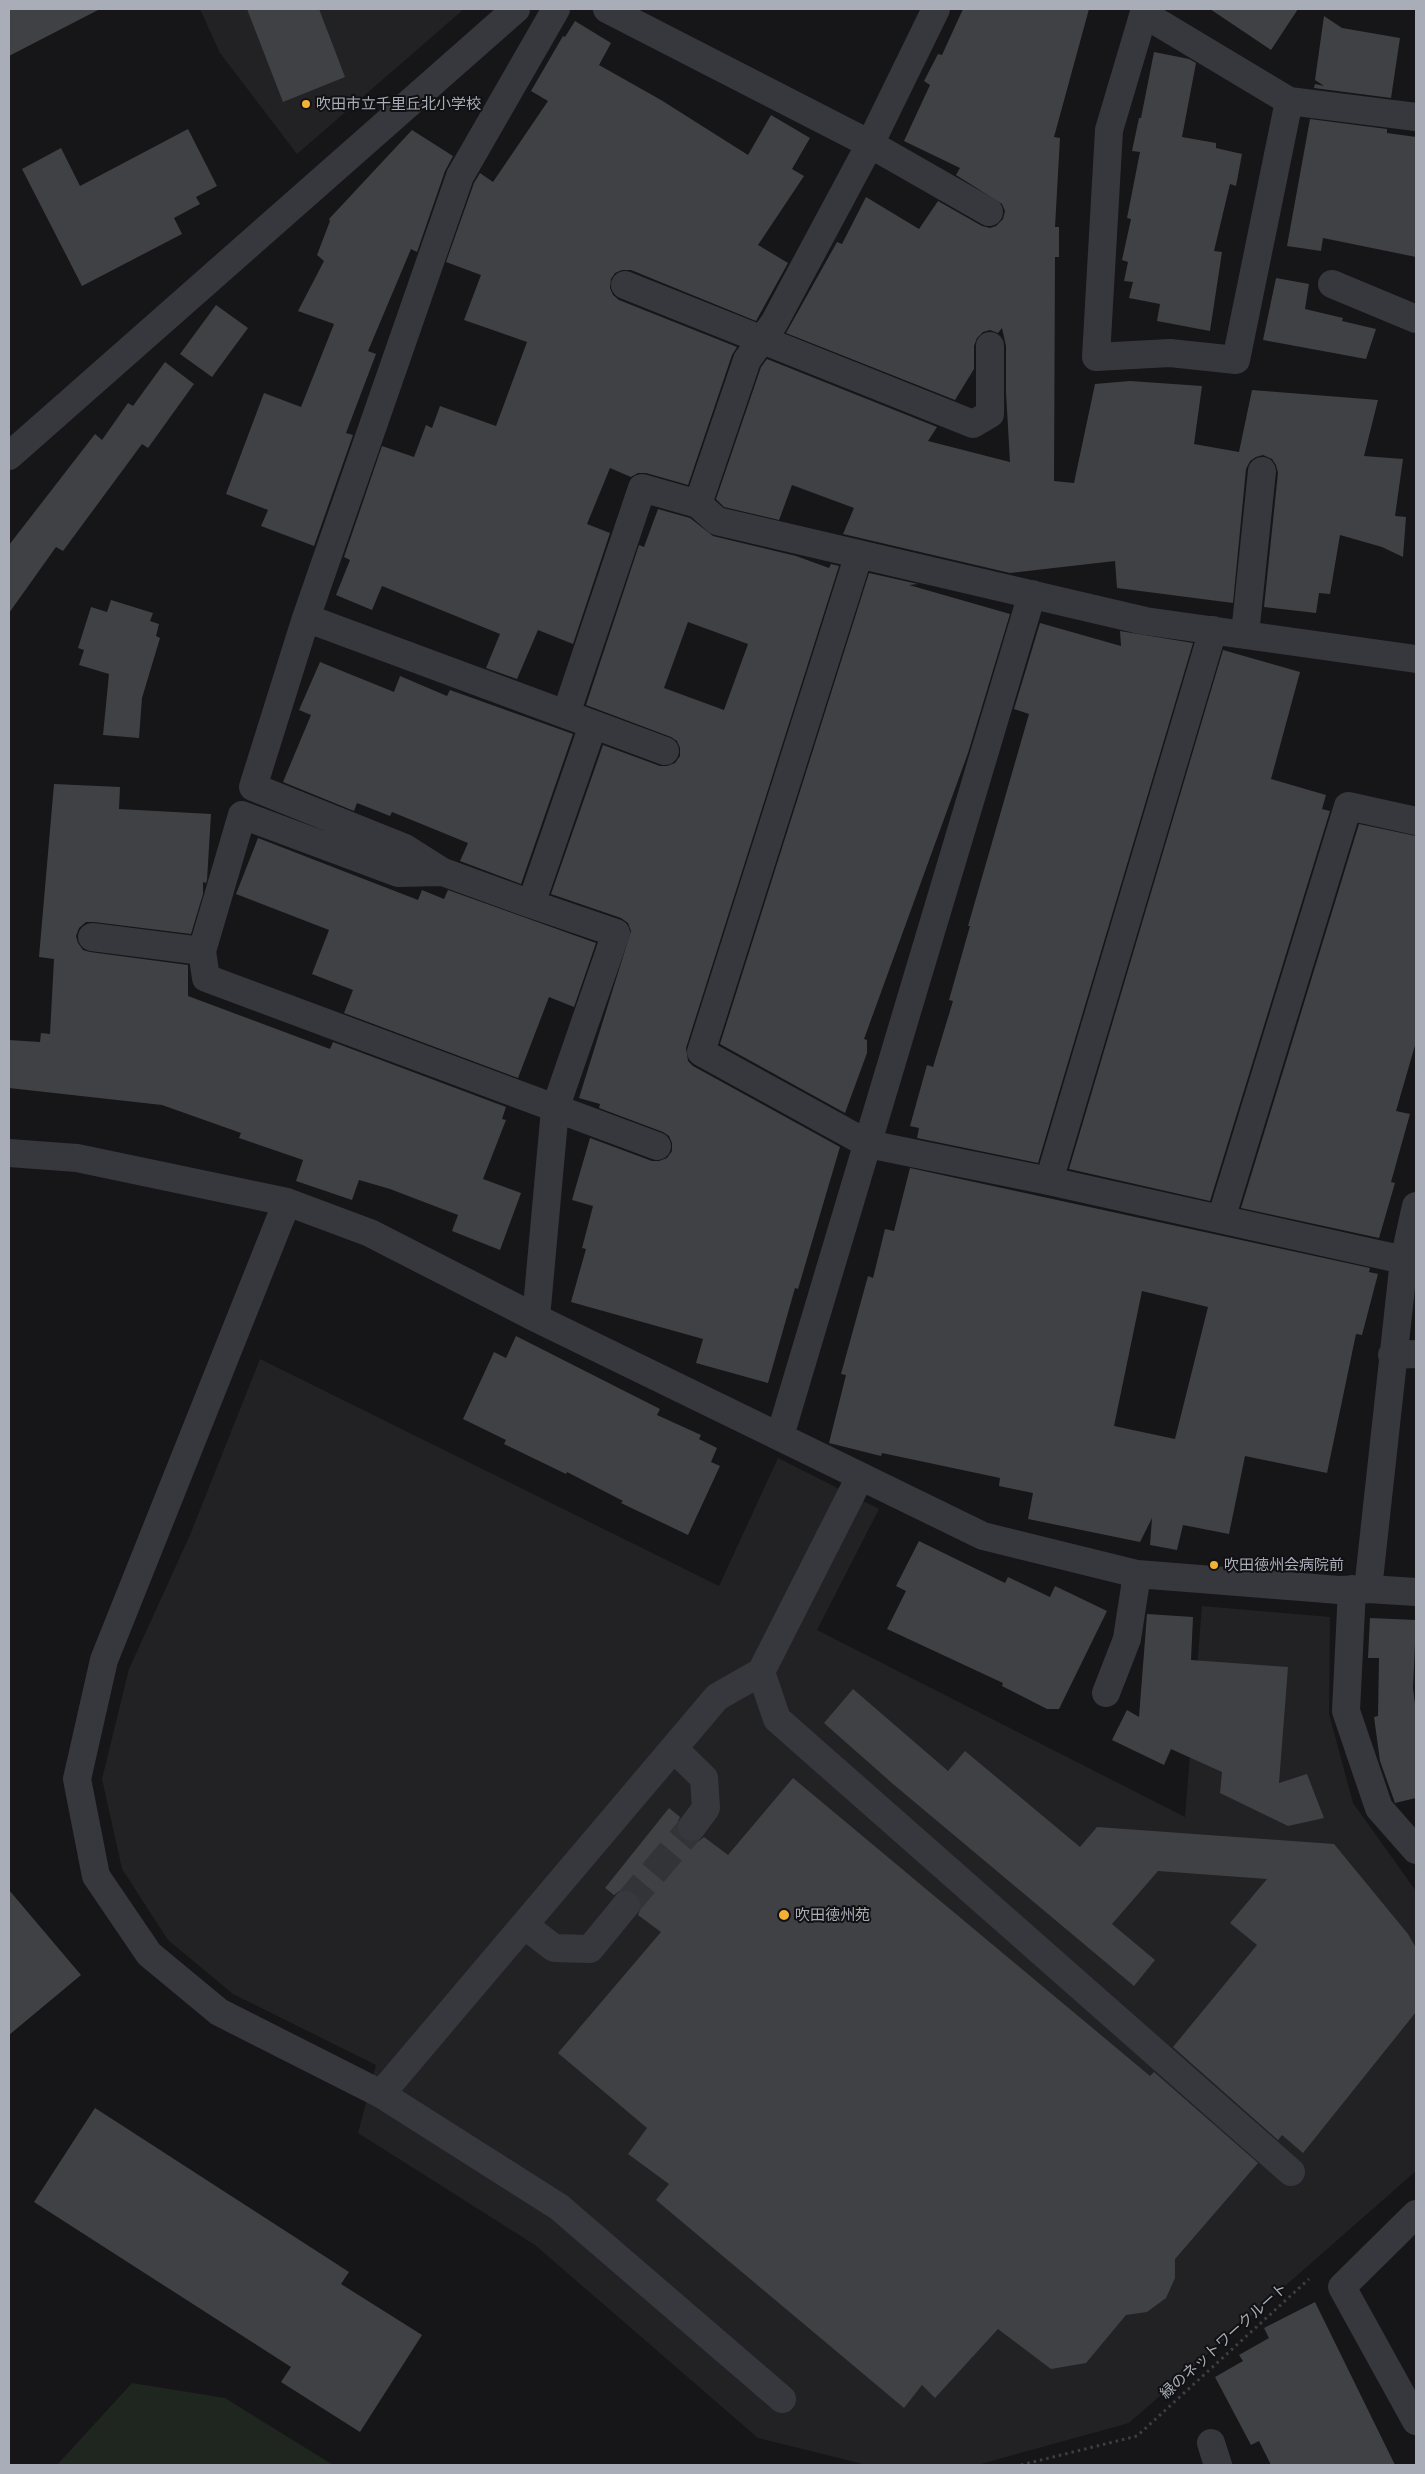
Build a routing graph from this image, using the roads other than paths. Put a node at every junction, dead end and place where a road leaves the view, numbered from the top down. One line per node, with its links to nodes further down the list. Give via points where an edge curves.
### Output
1 (516, 9): 15 (street)
2 (556, 9): 20 (street, via 460,176)
3 (607, 9): 8 (street)
4 (936, 9): 8 (street)
5 (1145, 11): 6 (street); 6 (street, via 1109,130 1096,356 1170,353 1236,360)
6 (1289, 101): 7 (street)
7 (1416, 117)
8 (870, 144): 9 (street); 13 (street, via 774,323)
9 (989, 212)
10 (1332, 284): 12 (street)
11 (625, 285): 13 (street)
12 (1416, 319)
13 (761, 341): 14 (street, via 973,424 990,414); 17 (street, via 747,360)
14 (990, 346)
15 (9, 456)
16 (1262, 471): 22 (street)
17 (698, 504): 18 (street, via 717,521); 24 (street, via 642,488)
18 (859, 554): 19 (street); 33 (street, via 701,1052)
19 (1032, 594): 21 (street, via 1144,621); 33 (street)
20 (306, 618): 24 (street); 28 (street, via 254,787 405,848)
21 (1213, 630): 22 (street); 36 (street)
22 (1245, 634): 23 (street)
23 (1416, 659)
24 (566, 714): 25 (street)
25 (593, 724): 26 (street); 29 (street)
26 (665, 751)
27 (1416, 821): 39 (street, via 1348,806)
28 (444, 872): 29 (street); 31 (street, via 398,874 242,815)
29 (531, 904): 32 (street, via 616,933)
30 (92, 937): 31 (street)
31 (202, 951): 32 (street, via 206,978)
32 (555, 1109): 34 (street); 41 (street)
33 (868, 1144): 36 (street); 43 (street)
34 (657, 1146)
35 (9, 1153): 37 (street, via 77,1158)
36 (1050, 1181): 39 (street)
37 (287, 1202): 41 (street, via 370,1233); 55 (street, via 104,1660 77,1779 96,1876 149,1954 219,2012)
38 (1416, 1206): 40 (street)
39 (1221, 1219): 40 (street)
40 (1404, 1260): 42 (street)
41 (536, 1318): 43 (street)
42 (1404, 1355): 46 (street)
43 (780, 1436): 44 (street)
44 (860, 1477): 45 (street, via 983,1536); 48 (street)
45 (1137, 1574): 46 (street); 49 (street, via 1127,1639)
46 (1360, 1589): 47 (street); 52 (street, via 1346,1711 1379,1808)
47 (1416, 1592)
48 (761, 1672): 50 (street, via 717,1697); 56 (street, via 777,1719)
49 (1106, 1693)
50 (674, 1749): 51 (street, via 704,1778 706,1808); 54 (street)
51 (692, 1827)
52 (1416, 1850)
53 (626, 1905): 54 (street, via 590,1949 554,1948)
54 (524, 1925): 55 (street)
55 (380, 2094): 58 (street, via 559,2207)
56 (1290, 2172)
57 (1416, 2214): 59 (street, via 1342,2287)
58 (782, 2399)
59 (1416, 2421)

